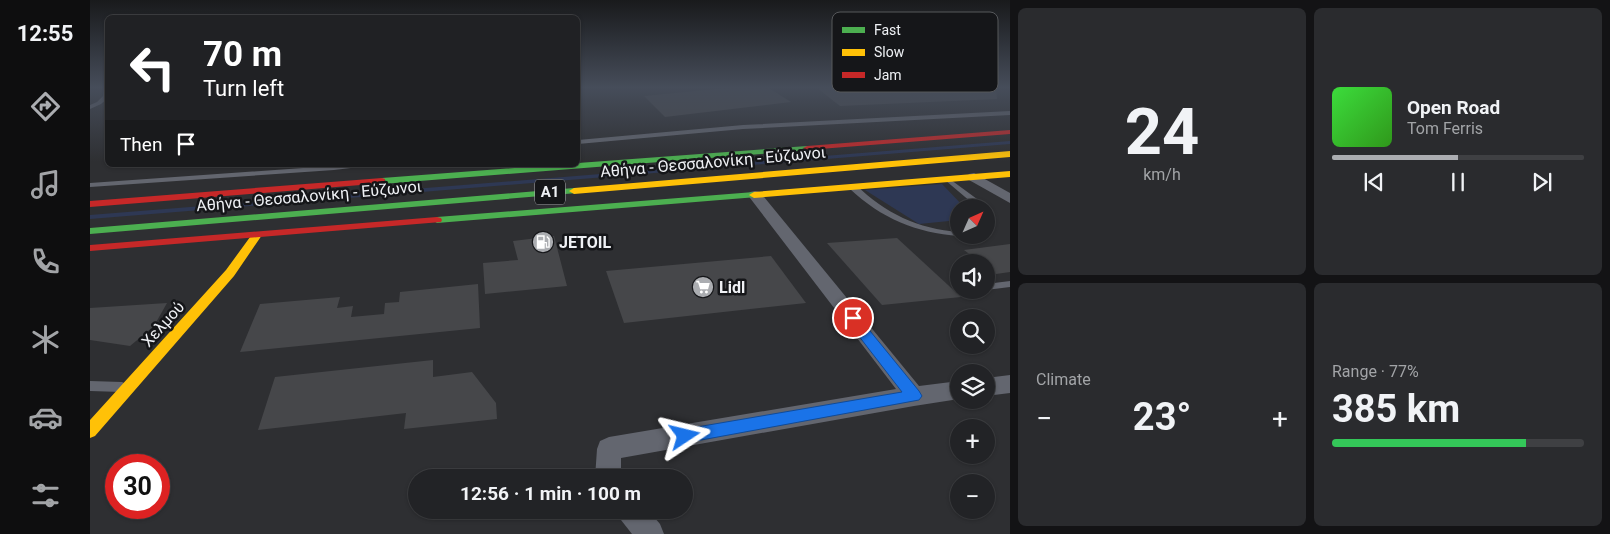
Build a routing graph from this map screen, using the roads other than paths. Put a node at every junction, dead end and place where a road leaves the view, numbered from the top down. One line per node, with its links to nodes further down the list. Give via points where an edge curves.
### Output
1 (1010, 113): 3 (lane, via 743,128)
2 (1010, 132): 5 (main road, Αθήνα - Θεσσαλονίκη - Εύζωνοι / Α1)
3 (580, 142)
4 (1010, 154): 17 (main road, Αθήνα - Θεσσαλονίκη - Εύζωνοι / Α1)
5 (580, 166)
6 (321, 167): 11 (lane)
7 (563, 167): 16 (main road, Αθήνα - Θεσσαλονίκη - Εύζωνοι / Α1)
8 (1010, 174): 9 (main road)
9 (974, 177): 10 (main road); 15 (street)
10 (947, 179): 12 (main road); 14 (lane)
11 (90, 185)
12 (853, 187): 13 (main road); 18 (lane, via 866,201 917,228)
13 (755, 195): 19 (main road); 28 (street)
14 (972, 199)
15 (1010, 199)
16 (90, 204)
17 (90, 231)
18 (950, 234)
19 (257, 235): 20 (main road); 26 (main road, Χελμού, via 230,273)
20 (90, 248)
21 (1010, 284): 22 (lane)
22 (995, 286)
23 (1010, 384): 25 (street)
24 (90, 386): 26 (lane)
25 (995, 386)
26 (129, 387): 29 (main road, Χελμού)
27 (950, 391): 28 (street)
28 (914, 396): 30 (street, via 609,449)
29 (90, 431)
30 (608, 469)
31 (638, 519): 32 (street)
32 (650, 534)

